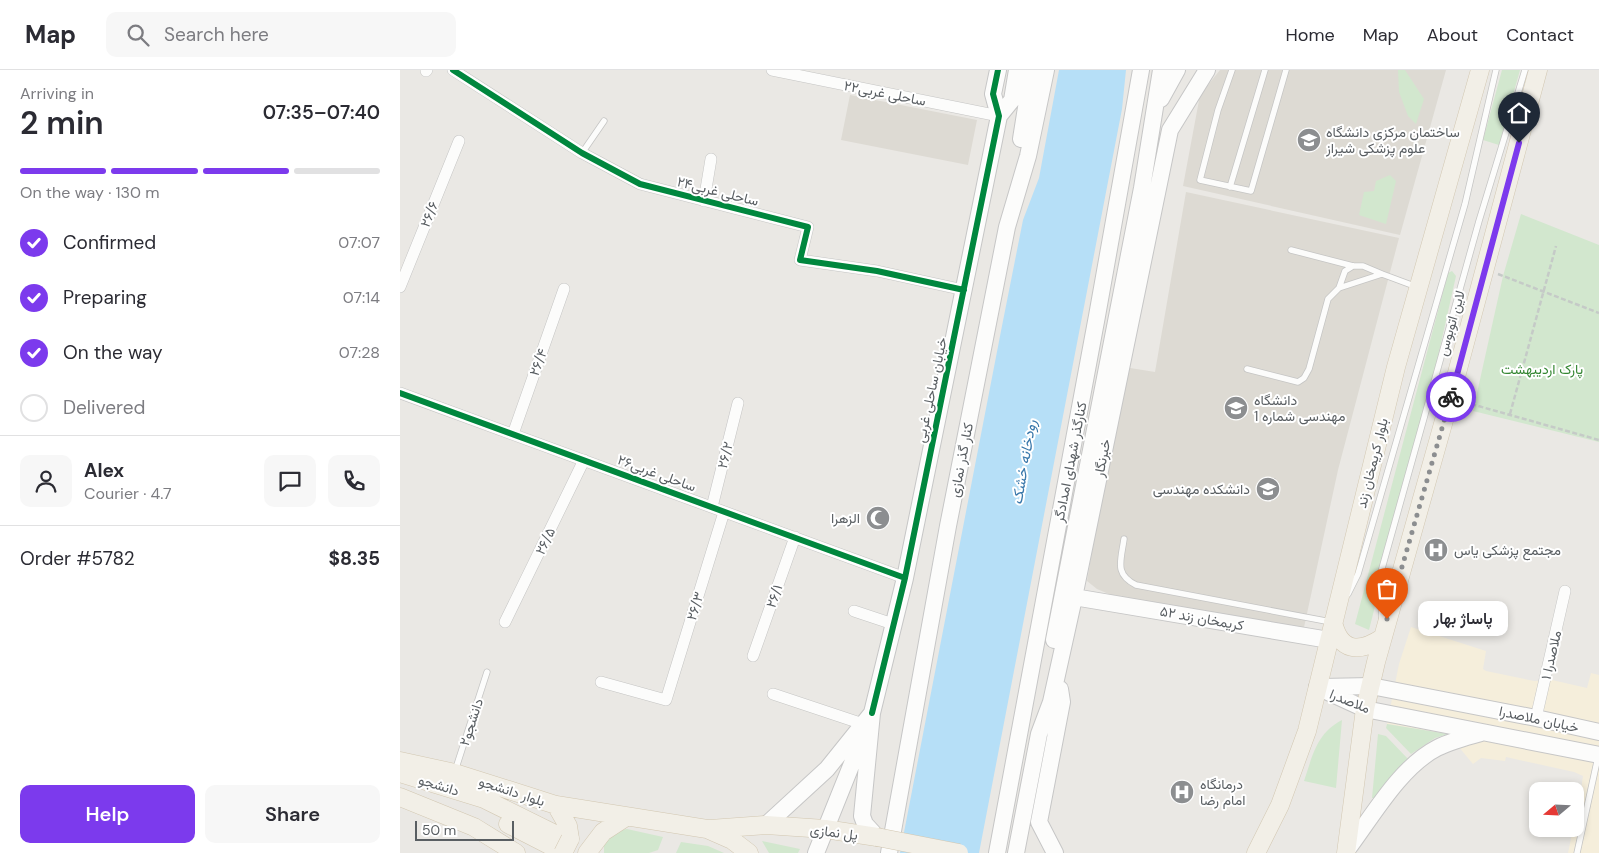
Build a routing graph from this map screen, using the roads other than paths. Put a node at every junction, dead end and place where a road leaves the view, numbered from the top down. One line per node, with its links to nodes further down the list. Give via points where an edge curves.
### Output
1 (453, 70): 22 (street, ساحلی غربی۲۴)
2 (772, 70): 19 (street, ساحلی غربی۲۲)
3 (998, 70): 19 (main road, خیابان ساحلی غربی, via 993,94)
4 (1017, 70): 19 (main road, خیابان ساحلی غربی, via 1012,100)
5 (1032, 70): 26 (main road)
6 (1046, 70): 26 (main road, کنار گذر نمازی, via 1028,156)
7 (1141, 70): 87 (main road, کنارگذر شهدای امدادگر, via 1098,316)
8 (1161, 70): 18 (main road)
9 (1177, 70): 18 (main road)
10 (1232, 70): 24 (lane, via 1200,180)
11 (1265, 70): 24 (lane)
12 (1286, 70): 24 (lane, via 1251,191)
13 (1480, 70): 31 (main road, بلوار کریمخان زند)
14 (1496, 70): 49 (lane, لاین اتوبوس, via 1465,204 1358,574)
15 (1525, 70): 51 (lane, لاین اتوبوس, via 1479,221 1381,572)
16 (1538, 70): 51 (main road)
17 (1204, 72): 46 (main road, خبرنگار, via 1170,130)
18 (1154, 110): 66 (main road, via 1142,188 1042,698)
19 (999, 116): 34 (main road, خیابان ساحلی غربی)
20 (604, 120): 22 (lane)
21 (459, 141): 30 (street, ۲۶/۶)
22 (582, 154): 25 (street, ساحلی غربی۲۴, via 640,184)
23 (711, 159): 25 (street)
24 (1230, 187)
25 (704, 201): 34 (street, ساحلی غربی۲۴, via 808,227 800,260 877,271)
26 (1007, 227): 85 (main road, کنار گذر نمازی, via 948,526)
27 (1291, 250): 28 (lane)
28 (1353, 266): 29 (lane); 32 (lane, via 1345,271)
29 (1382, 274): 31 (lane); 32 (lane)
30 (400, 287)
31 (1419, 287): 49 (main road, بلوار کریمخان زند, via 1396,366)
32 (1338, 288): 35 (lane, via 1328,299 1304,378 1293,382)
33 (564, 290): 38 (street, ۲۶/۴)
34 (964, 290): 44 (main road, خیابان ساحلی غربی)
35 (1247, 369)
36 (400, 393): 38 (street, ساحلی غربی۲۶)
37 (738, 404): 40 (street, ۲۶/۲)
38 (513, 434): 39 (street, ساحلی غربی۲۶)
39 (584, 460): 40 (street, ساحلی غربی۲۶); 48 (street, ۲۶/۵)
40 (712, 507): 41 (street, ساحلی غربی۲۶)
41 (724, 512): 42 (street, ساحلی غربی۲۶); 56 (street, ۲۶/۳, via 666,700)
42 (795, 537): 44 (street, ساحلی غربی۲۶); 53 (street, ۲۶/۱)
43 (1124, 539): 49 (lane, via 1120,571 1125,580 1136,586)
44 (905, 578): 50 (main road, خیابان ساحلی غربی)
45 (1565, 591): 62 (street, ۱ ملاصدرا)
46 (1074, 597): 52 (main road, کریمخان زند ۵۲); 54 (main road, خبرنگار)
47 (854, 612): 50 (street)
48 (506, 622)
49 (1333, 622): 51 (main road, via 1341,641 1352,648 1364,647); 52 (main road, بلوار کریمخان زند)
50 (894, 624): 63 (main road, خیابان ساحلی غربی)
51 (1382, 638): 57 (main road)
52 (1329, 640): 58 (main road, بلوار کریمخان زند)
53 (753, 656)
54 (1058, 670): 66 (main road, خبرنگار); 89 (main road, via 1062,702 1039,822)
55 (487, 672): 70 (lane, دانشجو۲)
56 (601, 682)
57 (1371, 686): 58 (main road, ملاصدرا); 60 (main road, ملاصدرا); 61 (main road)
58 (1317, 687): 61 (main road, ملاصدرا); 90 (main road, بلوار کریمخان زند, via 1307,731 1280,805)
59 (774, 694): 63 (street)
60 (1478, 708): 62 (main road, خیابان ملاصدرا)
61 (1365, 709): 64 (main road, ملاصدرا); 81 (main road)
62 (1536, 718): 65 (main road, خیابان ملاصدرا)
63 (868, 719): 75 (main road, via 827,769); 77 (main road); 78 (main road, via 862,816)
64 (1485, 732): 67 (main road, خیابان ملاصدرا); 81 (main road, via 1443,746 1415,763)
65 (1599, 732)
66 (1039, 734): 88 (main road, خبرنگار)
67 (1599, 755): 91 (lane)
68 (400, 761): 70 (main road, بلوار دانشجو)
69 (400, 773): 79 (main road, دانشجو, via 484,799)
70 (455, 773): 73 (main road, بلوار دانشجو)
71 (400, 784): 79 (main road, دانشجو, via 478,809)
72 (400, 797): 82 (main road, via 474,826)
73 (556, 805): 74 (main road, بلوار دانشجو); 79 (main road, via 568,826)
74 (626, 817): 76 (main road, بلوار دانشجو); 80 (main road, via 603,832)
75 (766, 825): 76 (main road, پل نمازی); 77 (main road, پل نمازی)
76 (706, 829): 83 (main road, via 732,840)
77 (825, 829): 78 (main road, پل نمازی); 84 (main road)
78 (877, 837): 86 (main road, پل نمازی, bridge)
79 (561, 844)
80 (590, 849)
81 (1347, 851)
82 (516, 853)
83 (749, 853)
84 (816, 853)
85 (889, 853)
86 (959, 853)
87 (996, 853)
88 (1016, 853)
89 (1055, 853)
90 (1256, 853)
91 (1577, 853)

